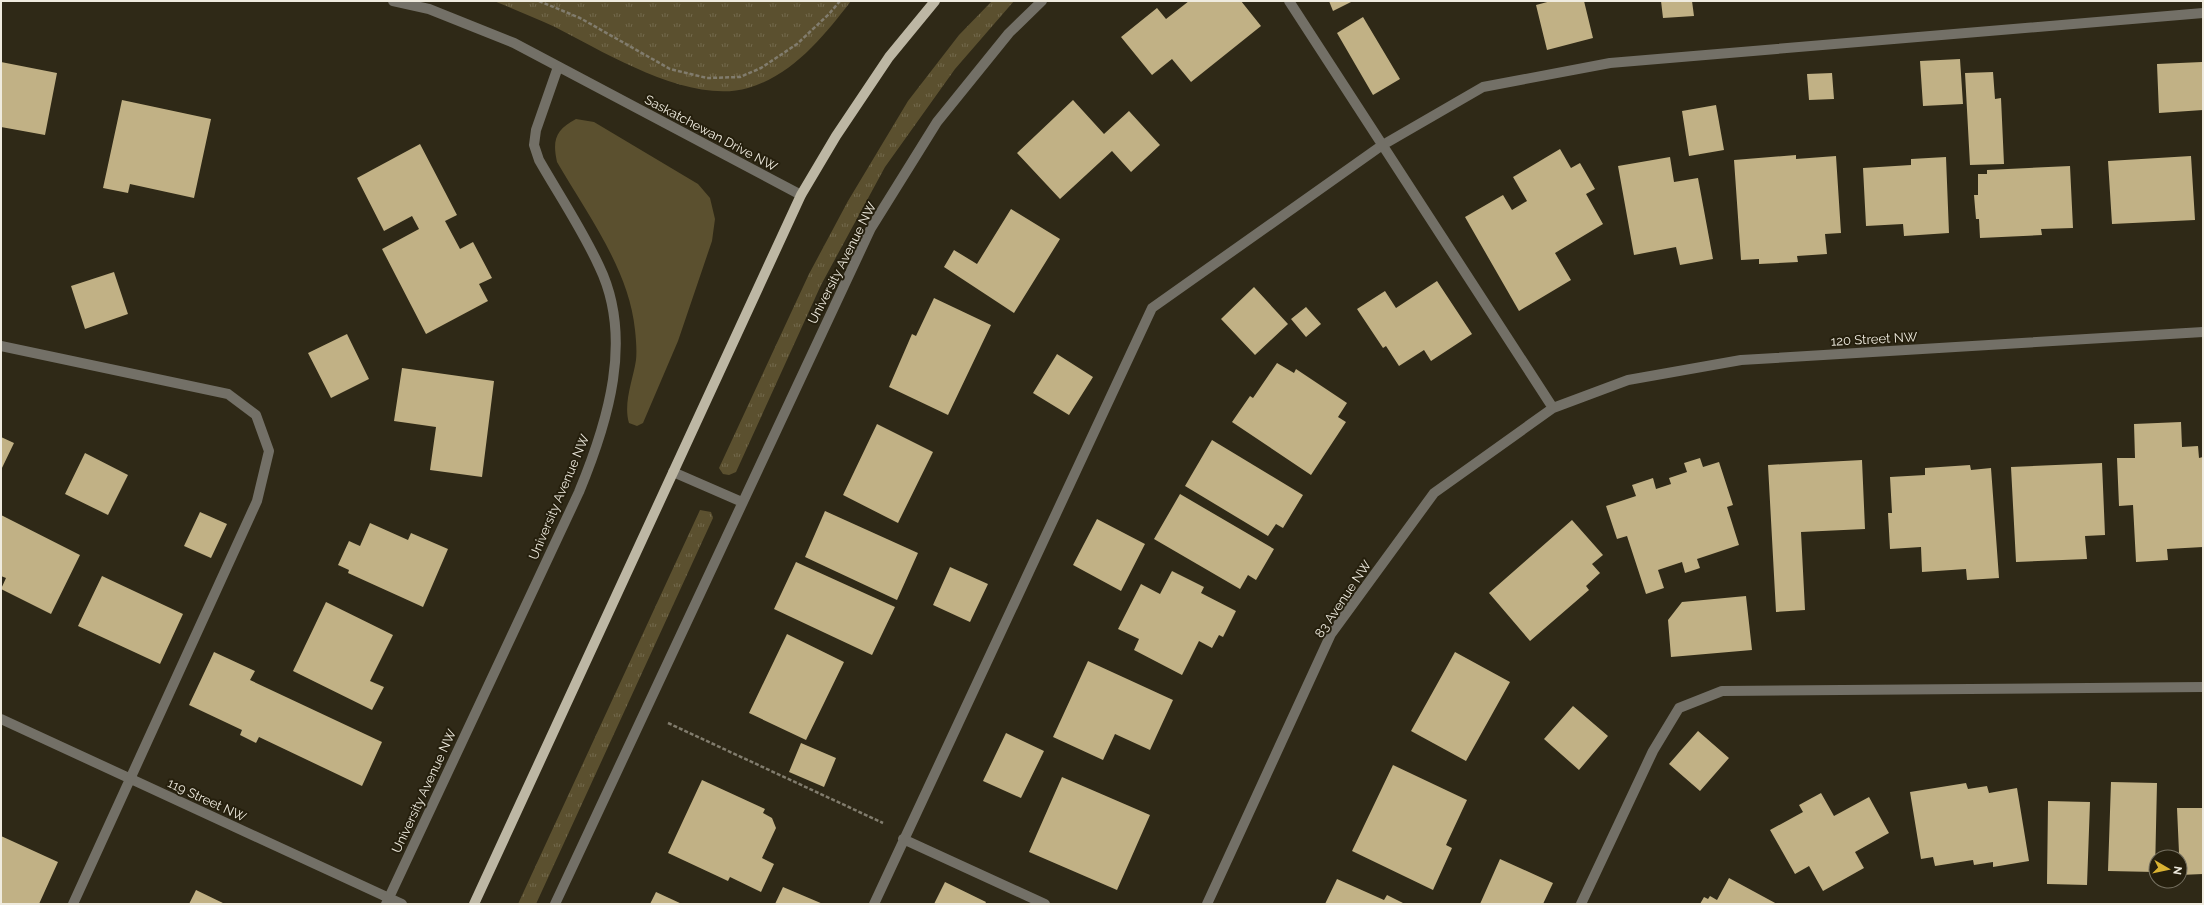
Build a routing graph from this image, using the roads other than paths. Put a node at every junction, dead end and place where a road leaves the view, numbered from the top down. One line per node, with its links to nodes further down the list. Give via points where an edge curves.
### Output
1 (393, 1): 6 (street, Saskatchewan Drive NW, via 429,9 514,43)
2 (935, 1): 8 (main road, via 889,57 836,136)
3 (1042, 1): 13 (street, University Avenue NW, via 1009,34 937,122 871,228)
4 (1289, 1): 7 (street)
5 (2203, 13): 7 (street, via 1610,63 1483,86)
6 (558, 67): 8 (street, Saskatchewan Drive NW); 18 (street, University Avenue NW, via 536,130 534,145 539,160 600,266 607,288 614,313 616,339 610,400 594,456 579,492)
7 (1381, 146): 11 (street); 17 (street, via 1152,308)
8 (801, 195): 12 (main road)
9 (2203, 332): 11 (street, 120 Street NW, via 1741,360 1628,380)
10 (1, 346): 16 (street, via 228,394 256,415 269,451 257,501)
11 (1553, 408): 25 (street, 83 Avenue NW, via 1434,493 1332,634)
12 (673, 472): 13 (street); 21 (main road)
13 (742, 502): 22 (street, University Avenue NW)
14 (2203, 687): 26 (street, via 1722,691 1679,708 1653,751)
15 (1, 719): 16 (street, 119 Street NW)
16 (131, 779): 18 (street, 119 Street NW); 19 (street)
17 (904, 837): 23 (street); 24 (street)
18 (387, 901): 20 (street, 119 Street NW)
19 (74, 904)
20 (402, 904)
21 (474, 904)
22 (555, 904)
23 (874, 904)
24 (1045, 904)
25 (1207, 904)
26 (1581, 904)

